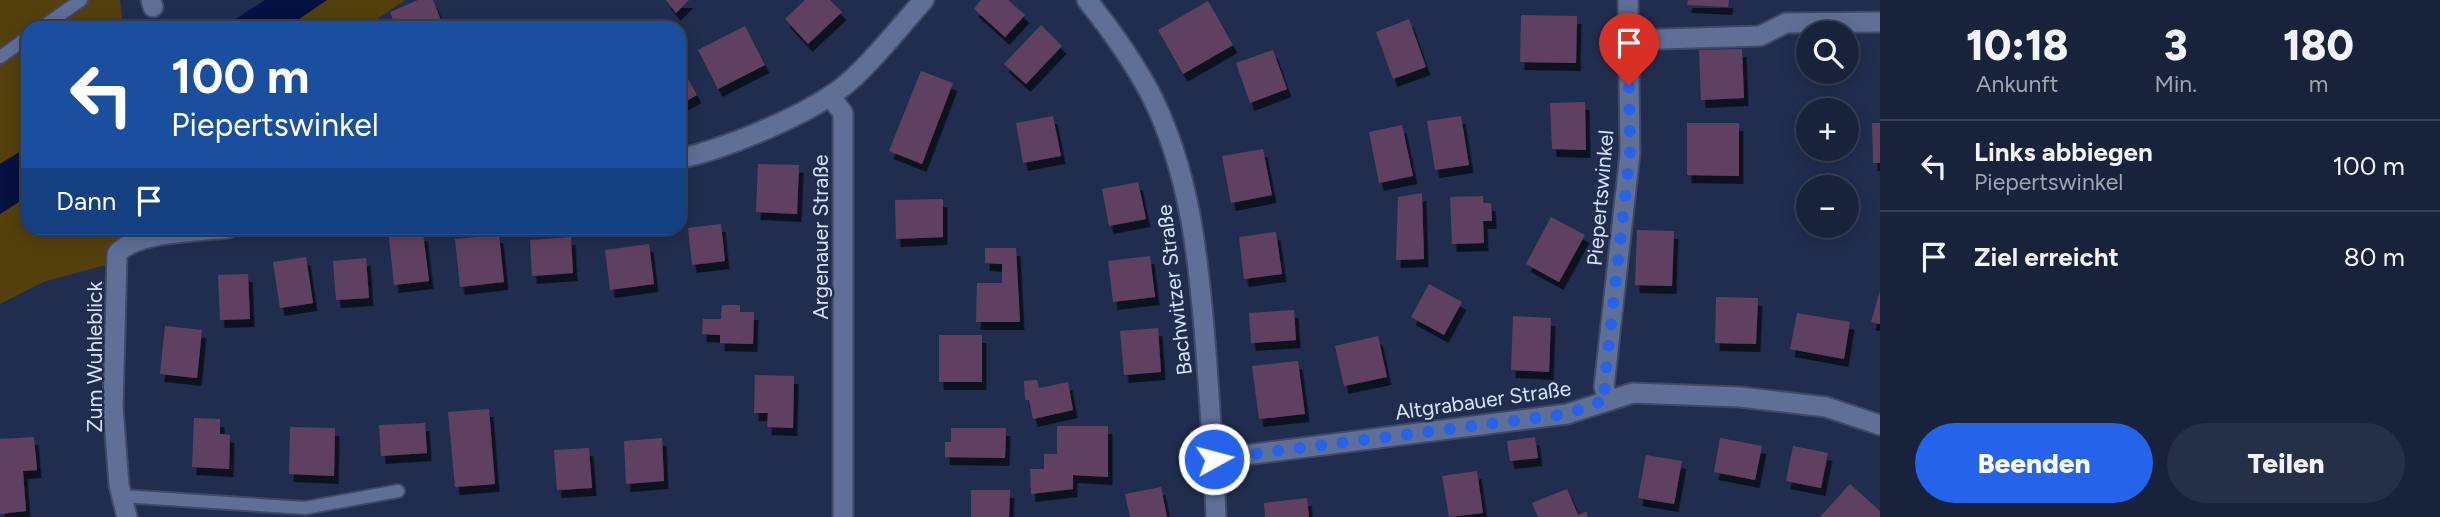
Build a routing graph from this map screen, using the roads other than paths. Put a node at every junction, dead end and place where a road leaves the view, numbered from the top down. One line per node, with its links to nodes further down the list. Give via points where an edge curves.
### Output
1 (81, 0): 5 (lane)
2 (924, 0): 10 (street, via 851,80)
3 (1087, 0): 15 (street, Bachwitzer Straße, via 1122,43 1151,94 1178,163 1194,224)
4 (1628, 0): 7 (street, Piepertswinkel)
5 (51, 21)
6 (1880, 22): 7 (street, via 1786,23 1760,36)
7 (1629, 40): 13 (street, Piepertswinkel, via 1630,153 1604,387)
8 (21, 42): 9 (lane)
9 (0, 57)
10 (830, 96): 11 (street, via 760,131); 19 (street, Argenauer Straße, via 843,113)
11 (686, 157)
12 (177, 235): 17 (street, Zum Wuhleblick, via 132,242 117,254 113,407)
13 (1608, 399): 14 (street, Altgrabauer Straße, via 1633,393 1740,397 1826,407); 15 (street, Altgrabauer Straße, via 1567,414)
14 (1880, 425)
15 (1214, 459): 20 (street, Bachwitzer Straße)
16 (398, 491): 17 (lane, via 305,508)
17 (122, 496): 18 (street, Zum Wuhleblick)
18 (127, 517)
19 (843, 517)
20 (1216, 517)

